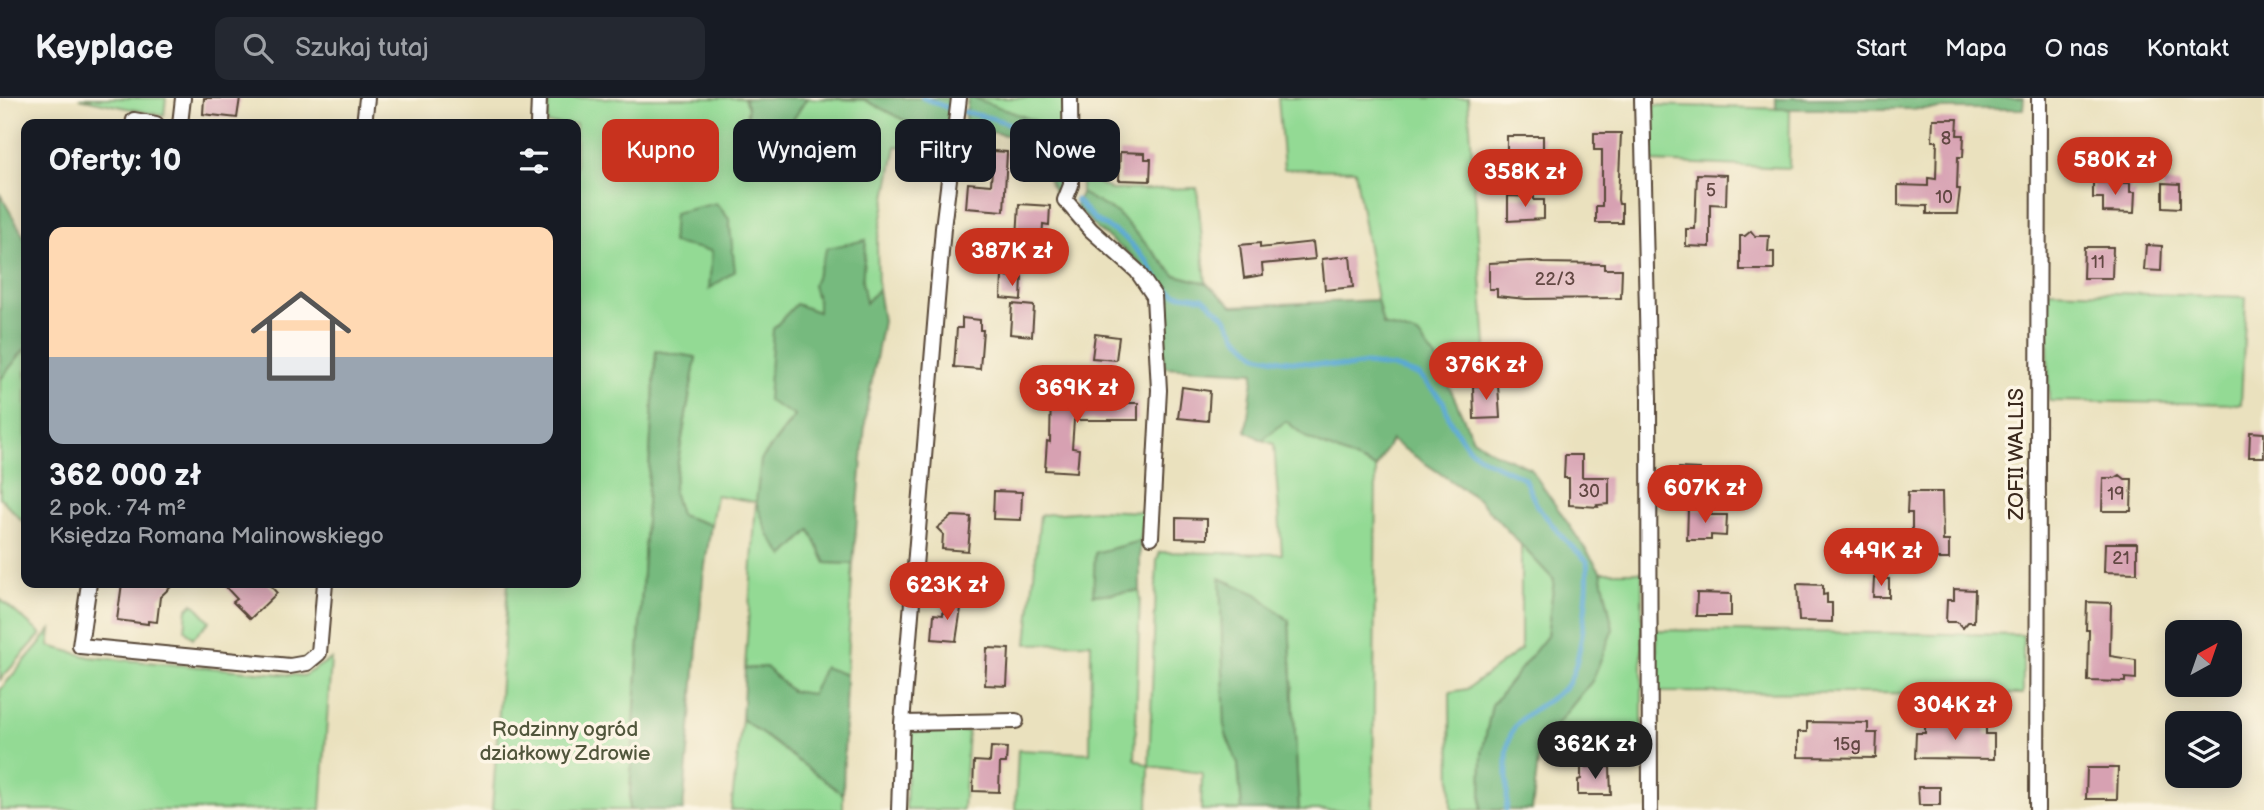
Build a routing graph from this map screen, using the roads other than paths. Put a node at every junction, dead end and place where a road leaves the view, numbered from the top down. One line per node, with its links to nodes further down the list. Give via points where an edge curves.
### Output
1 (183, 98): 8 (street)
2 (367, 98): 9 (street)
3 (539, 98): 10 (street)
4 (960, 98): 15 (street, via 943,229)
5 (1070, 98): 11 (street, via 1071,185 1065,201 1138,271 1154,296 1159,390)
6 (1642, 98): 17 (street, via 1649,398)
7 (2039, 98): 18 (street, ZOFII WALLIS)
8 (181, 119)
9 (364, 119)
10 (538, 119)
11 (1151, 537)
12 (88, 588): 13 (street, via 80,646 290,666 307,663 319,653)
13 (325, 588)
14 (1016, 721): 15 (street)
15 (902, 723): 16 (street)
16 (899, 810)
17 (1650, 810)
18 (2037, 810)

